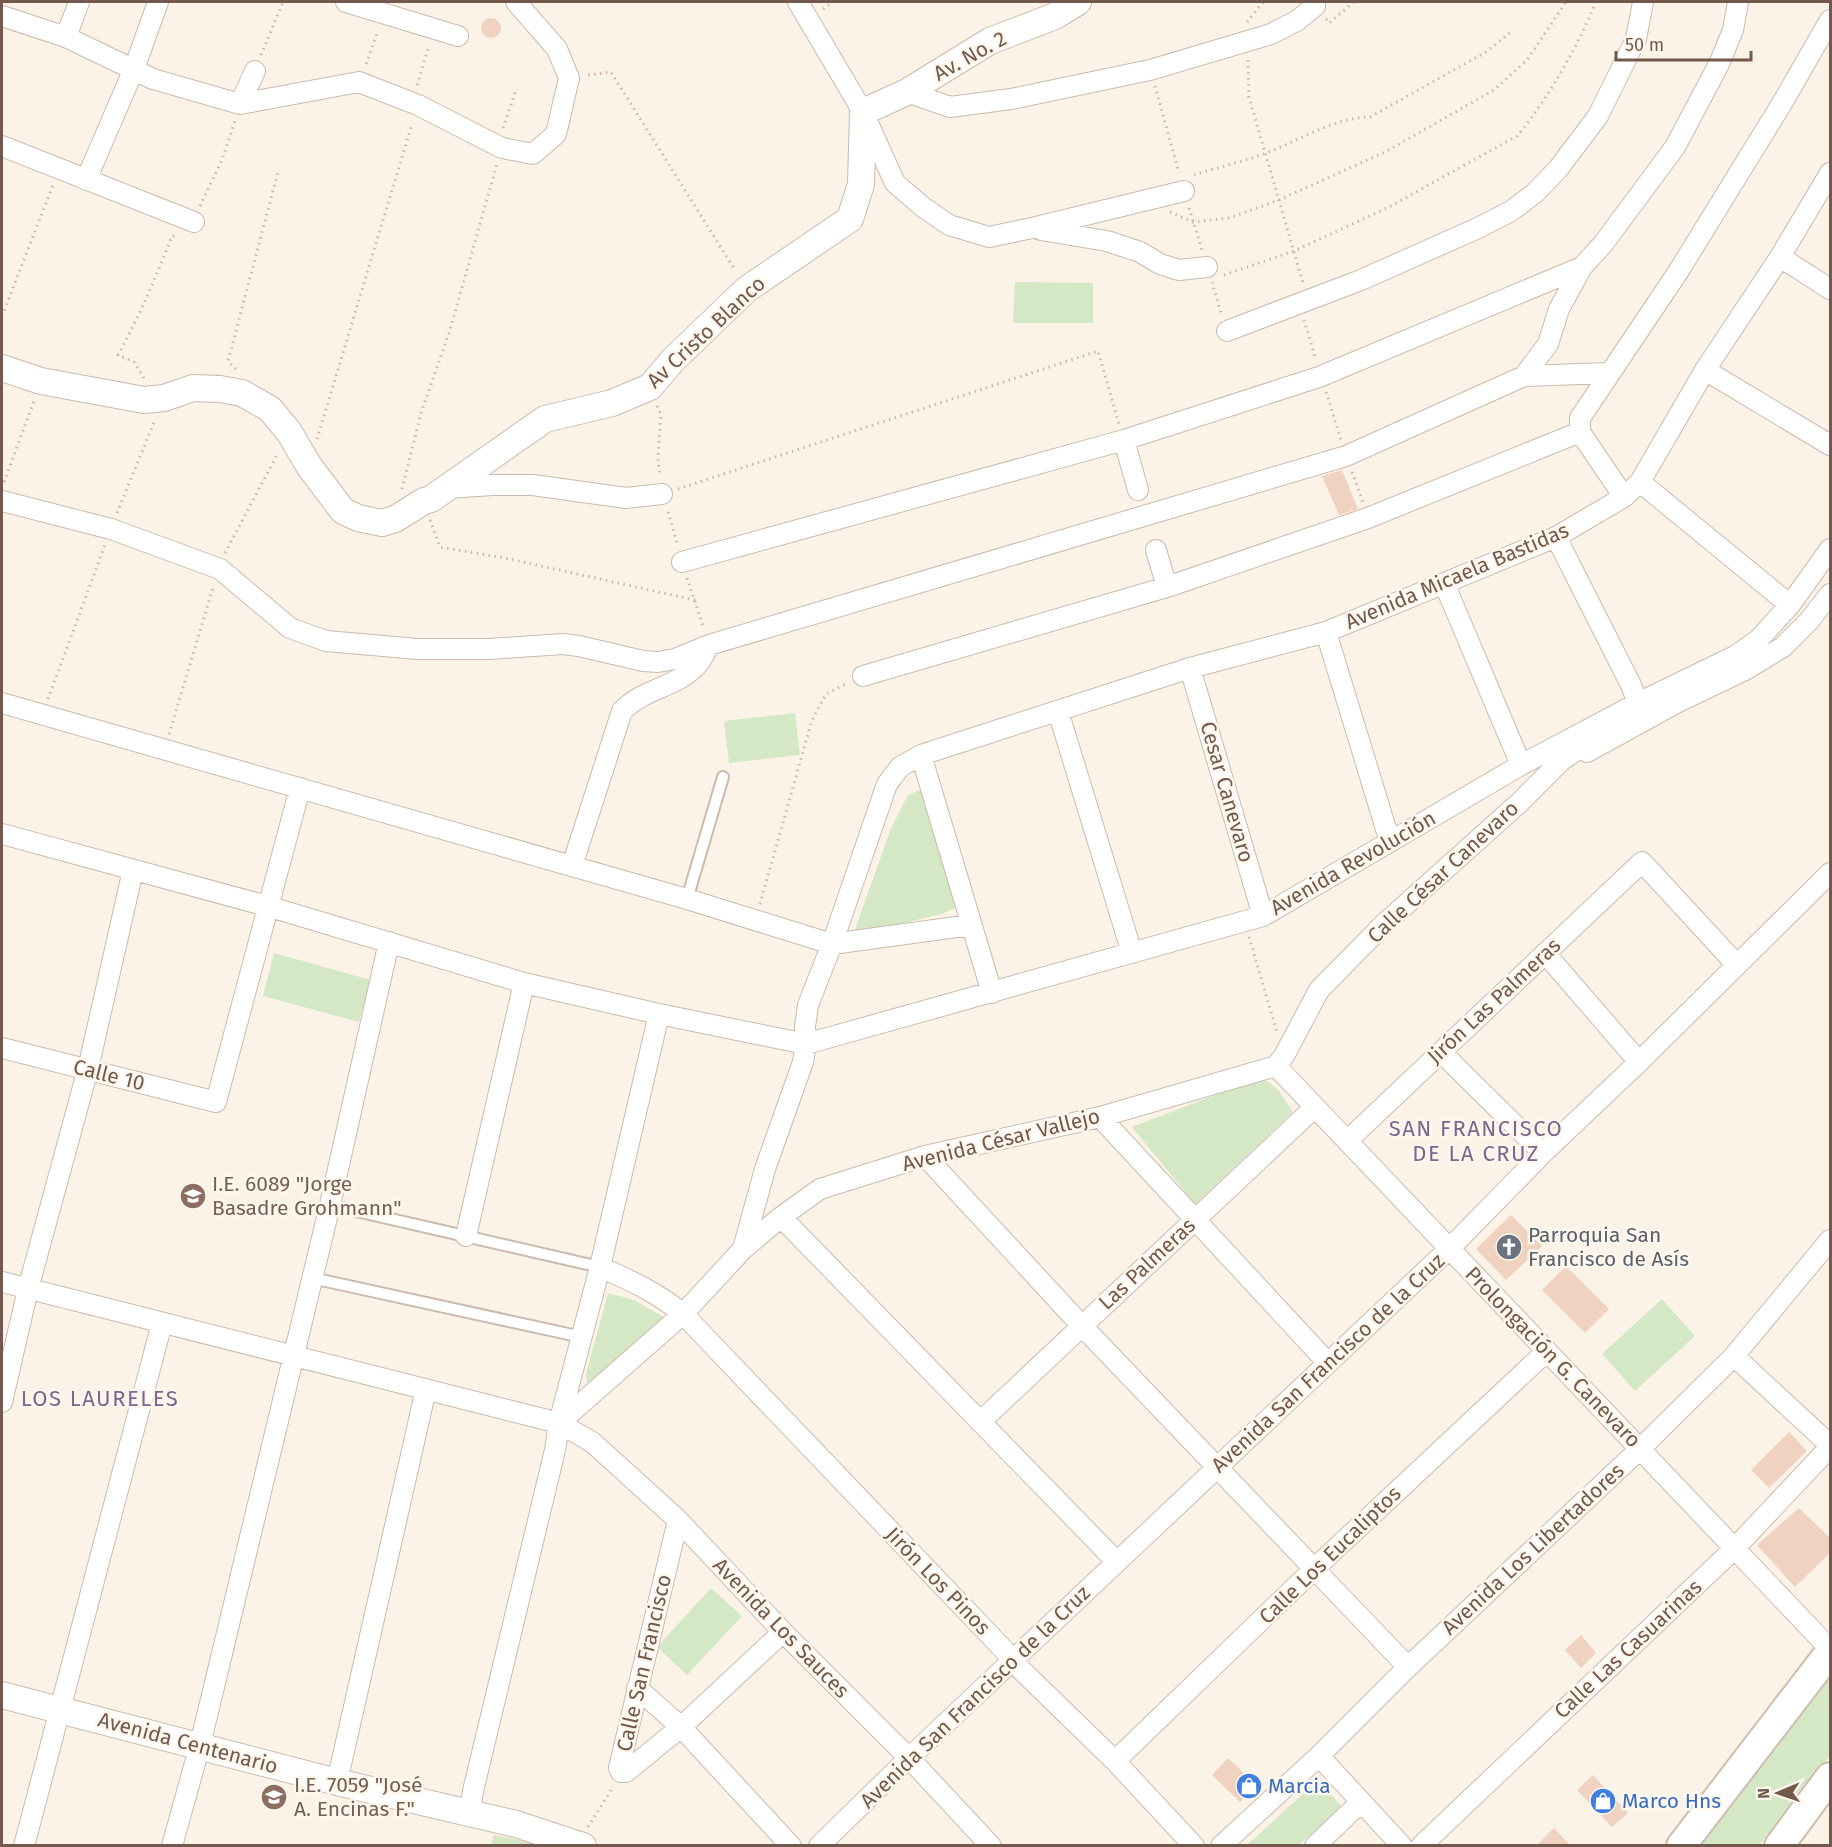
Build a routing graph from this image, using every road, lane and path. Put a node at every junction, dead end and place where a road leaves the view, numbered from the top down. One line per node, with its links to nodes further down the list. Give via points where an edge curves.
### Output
1 (79, 2): 18 (street)
2 (158, 2): 21 (street)
3 (283, 2): 22 (path)
4 (346, 2): 13 (street)
5 (516, 2): 23 (street, via 557,49)
6 (798, 2): 29 (street)
7 (1078, 2): 26 (street, Av. No. 2, via 1055,16 990,41)
8 (1566, 2): 39 (path, via 1527,60 1494,90 1386,152)
9 (1596, 2): 42 (path, via 1569,59 1517,136 1389,207)
10 (1643, 2): 48 (street, via 1636,39 1598,116 1535,194 1478,228)
11 (1738, 2): 44 (street, via 1733,30 1719,64 1676,147)
12 (1315, 6): 20 (street, via 1271,34)
13 (384, 12): 17 (street); 24 (path)
14 (5, 15): 18 (street)
15 (1830, 20): 53 (street, via 1688,256)
16 (1511, 32): 32 (path, via 1486,52 1371,117 1338,121)
17 (458, 36)
18 (66, 37): 21 (street)
19 (430, 44): 27 (path)
20 (1231, 46): 26 (street, via 1150,70 1011,99 950,106); 32 (path, via 1248,58 1249,97)
21 (134, 69): 28 (street, via 153,79); 36 (street)
22 (255, 71): 28 (street)
23 (568, 78): 31 (street, via 556,134 533,154); 46 (path, via 611,72)
24 (359, 82): 27 (street); 28 (street)
25 (516, 90): 31 (path)
26 (907, 92): 29 (street, Av. No. 2)
27 (415, 103): 31 (street); 64 (path)
28 (240, 104): 40 (path, via 222,160)
29 (863, 112): 41 (street, via 895,183 949,225 989,237); 46 (street, Av Cristo Blanco, via 861,184 850,219)
30 (2, 146): 33 (street)
31 (499, 147): 73 (path, via 449,333 421,413)
32 (1266, 153): 37 (path); 39 (path)
33 (59, 169): 36 (street); 49 (path)
34 (278, 172): 58 (path, via 228,361 237,370)
35 (1830, 173): 43 (street, Avenida Micaela Bastidas)
36 (86, 180): 40 (street)
37 (1188, 183): 38 (street)
38 (1157, 198): 39 (path, via 1172,214 1193,222 1229,218); 41 (street)
39 (1280, 200): 42 (path)
40 (194, 222): 59 (path, via 189,238 172,236 118,355 135,362 144,378)
41 (1032, 228): 45 (street, via 1107,241 1179,270)
42 (1294, 251): 45 (path); 48 (path, via 1305,289)
43 (1780, 257): 47 (street); 52 (street, Avenida Micaela Bastidas)
44 (1582, 267): 54 (street); 55 (street, via 1559,309 1548,344)
45 (1214, 271)
46 (747, 289): 57 (street, Av Cristo Blanco)
47 (1830, 289)
48 (1299, 304): 50 (street); 54 (path)
49 (2, 316)
50 (1227, 332)
51 (2, 368): 56 (street)
52 (1706, 370): 62 (street); 65 (street, Avenida Micaela Bastidas)
53 (1609, 373): 55 (street); 60 (street, via 1580,418)
54 (1321, 376): 61 (street); 63 (path)
55 (1524, 376): 63 (street)
56 (41, 381): 59 (street, via 144,400); 66 (path)
57 (650, 387): 68 (path, via 661,415 658,458); 69 (street, Av Cristo Blanco, via 612,403 545,418)
58 (232, 392): 59 (street, via 193,388); 64 (street, via 242,393 270,409)
59 (164, 398): 74 (path)
60 (1580, 432): 70 (street); 72 (street)
61 (1124, 440): 67 (street); 68 (path, via 1098,351); 78 (street)
62 (1830, 445)
63 (1346, 456): 72 (path); 85 (street)
64 (309, 466): 73 (street, via 343,511 382,523)
65 (1640, 482): 70 (street, Avenida Micaela Bastidas); 83 (street)
66 (2, 489)
67 (1138, 490)
68 (662, 494): 69 (street, via 626,498 532,485 493,484); 78 (path)
69 (433, 496): 73 (street, Av Cristo Blanco); 82 (path, via 440,547)
70 (1624, 497): 75 (street, Avenida Micaela Bastidas)
71 (2, 501): 74 (street)
72 (1368, 518): 80 (street)
73 (395, 519)
74 (111, 529): 85 (street, via 220,569 290,628 326,641 489,650 563,644 658,662); 91 (path)
75 (1556, 537): 79 (street, Avenida Micaela Bastidas); 89 (street)
76 (1830, 549): 83 (street, Avenida Revolución)
77 (1156, 550): 80 (street)
78 (682, 561): 82 (path)
79 (1444, 583): 84 (street, Avenida Micaela Bastidas); 93 (street)
80 (1167, 587): 87 (street)
81 (1830, 594): 95 (street, via 1783,647)
82 (695, 600): 85 (path)
83 (1790, 605): 89 (street, Avenida Revolución, via 1758,640 1736,656)
84 (1326, 632): 86 (street, Avenida Micaela Bastidas); 98 (street)
85 (709, 645): 99 (street, via 699,664 682,678 633,699 622,711)
86 (1190, 668): 90 (street, Avenida Micaela Bastidas); 104 (street, Cesar Canevaro)
87 (863, 676): 105 (path, via 826,694 812,720)
88 (2, 703): 91 (street)
89 (1638, 703): 93 (street, Avenida Revolución); 95 (street, Calle César Canevaro)
90 (1058, 711): 92 (street, Avenida Micaela Bastidas); 110 (street)
91 (42, 715): 96 (street)
92 (921, 755): 107 (street); 109 (street, Avenida Micaela Bastidas, via 900,767 887,784)
93 (1521, 765): 98 (street, Avenida Revolución)
94 (723, 777): 102 (lane)
95 (1542, 779): 119 (street, Calle César Canevaro, via 1383,925 1319,990)
96 (300, 788): 99 (street); 103 (street)
97 (2, 834): 100 (street)
98 (1390, 842): 104 (street, Avenida Revolución)
99 (572, 866): 102 (street)
100 (133, 870): 103 (street); 121 (street)
101 (1830, 873): 112 (street, Avenida San Francisco de la Cruz)
102 (687, 899): 105 (street)
103 (267, 906): 108 (street); 121 (street, Calle 10, via 216,1102)
104 (1263, 916): 106 (street, Avenida Revolución)
105 (755, 920): 109 (street)
106 (1244, 922): 110 (street, Avenida Revolución); 119 (path)
107 (971, 925): 109 (street); 114 (street)
108 (389, 942): 113 (street); 127 (street)
109 (832, 944): 116 (street, Avenida Micaela Bastidas, via 808,1005)
110 (1132, 953): 114 (street, Avenida Revolución)
111 (1545, 953): 112 (street, Jirón Las Palmeras, via 1642,861); 118 (street, Jirón Las Palmeras); 120 (street)
112 (1737, 965): 120 (street, Avenida San Francisco de la Cruz)
113 (524, 983): 115 (street); 130 (street)
114 (992, 993): 116 (street, Avenida Revolución)
115 (659, 1014): 116 (street); 134 (street)
116 (806, 1044): 132 (street, Avenida Micaela Bastidas)
117 (2, 1048): 121 (street, Calle 10)
118 (1441, 1052): 124 (street, Jirón Las Palmeras); 125 (street)
119 (1280, 1061): 122 (street, Prolongación G. Canevaro); 123 (street, Avenida César Vallejo)
120 (1639, 1062): 125 (street, Avenida San Francisco de la Cruz)
121 (88, 1069): 137 (street)
122 (1315, 1107): 124 (street, Prolongación G. Canevaro); 129 (street, Las Palmeras)
123 (1100, 1117): 126 (street, Avenida César Vallejo); 129 (street)
124 (1347, 1141): 133 (street, Prolongación G. Canevaro)
125 (1543, 1153): 133 (street, Avenida San Francisco de la Cruz)
126 (925, 1156): 128 (street, Avenida César Vallejo, via 820,1189); 140 (street)
127 (330, 1205): 130 (lane); 135 (street)
128 (781, 1216): 132 (street, Avenida César Vallejo); 148 (street)
129 (1195, 1220): 140 (street, Las Palmeras); 145 (street)
130 (466, 1236): 134 (lane)
131 (1830, 1240): 144 (street, Avenida Los Libertadores)
132 (743, 1249): 138 (street, Avenida César Vallejo)
133 (1449, 1249): 142 (street, Prolongación G. Canevaro); 145 (street, Avenida San Francisco de la Cruz)
134 (600, 1267): 138 (street, Jirón Los Pinos, via 666,1300); 141 (street)
135 (312, 1278): 141 (lane); 143 (street)
136 (2, 1282): 137 (street, Avenida Los Sauces)
137 (28, 1289): 139 (street, Avenida Los Sauces); 147 (street)
138 (683, 1314): 149 (street, Avenida César Vallejo); 159 (street, Jirón Los Pinos)
139 (162, 1323): 143 (street, Avenida Los Sauces); 163 (street)
140 (1082, 1326): 148 (street, Las Palmeras); 152 (street)
141 (582, 1337): 149 (street)
142 (1547, 1351): 151 (street, Prolongación G. Canevaro); 156 (street, Calle Los Eucaliptos)
143 (292, 1355): 146 (street, Avenida Los Sauces); 165 (street)
144 (1734, 1356): 150 (street); 151 (street, Avenida Los Libertadores)
145 (1328, 1364): 152 (street, Avenida San Francisco de la Cruz)
146 (426, 1389): 149 (street, Avenida Los Sauces); 171 (street)
147 (2, 1402)
148 (980, 1422): 155 (street)
149 (559, 1423): 153 (street, Avenida Los Sauces, via 592,1442); 173 (street)
150 (1830, 1446): 154 (street, Calle Las Casuarinas)
151 (1640, 1449): 154 (street, Prolongación G. Canevaro); 160 (street, Avenida Los Libertadores)
152 (1218, 1467): 155 (street, Avenida San Francisco de la Cruz); 156 (street)
153 (678, 1520): 157 (street, Avenida Los Sauces); 161 (street, Calle San Francisco)
154 (1735, 1548): 158 (street, Prolongación G. Canevaro); 184 (street, Calle Las Casuarinas)
155 (1117, 1562): 159 (street, Avenida San Francisco de la Cruz)
156 (1315, 1568): 160 (street); 168 (street, Calle Los Eucaliptos)
157 (783, 1632): 164 (street, Calle San Francisco); 167 (street, Avenida Los Sauces)
158 (1830, 1650): 185 (main road)
159 (1012, 1661): 167 (street, Avenida San Francisco de la Cruz); 168 (street, Jirón Los Pinos)
160 (1408, 1666): 166 (street, Avenida Los Libertadores)
161 (637, 1688): 164 (street); 169 (street, Calle San Francisco)
162 (2, 1695): 163 (street, Avenida Centenario)
163 (60, 1710): 165 (street, Avenida Centenario); 175 (street)
164 (681, 1727): 169 (street, Calle San Francisco); 177 (street)
165 (200, 1745): 171 (street, Avenida Centenario); 176 (street)
166 (1318, 1756): 172 (street); 181 (street, Avenida Los Libertadores)
167 (909, 1758): 178 (street, Avenida San Francisco de la Cruz); 179 (street, Avenida Los Sauces)
168 (1115, 1761): 180 (street, Jirón Los Pinos)
169 (621, 1772): 174 (path)
170 (1830, 1777): 186 (main road)
171 (337, 1782): 173 (street, Avenida Centenario)
172 (1361, 1802): 182 (street); 183 (street)
173 (470, 1813): 174 (street, Avenida Centenario)
174 (581, 1844)
175 (24, 1845)
176 (172, 1845)
177 (791, 1845)
178 (819, 1845)
179 (992, 1845)
180 (1194, 1845)
181 (1221, 1845)
182 (1315, 1845)
183 (1402, 1845)
184 (1421, 1845)
185 (1681, 1845)
186 (1779, 1845)

